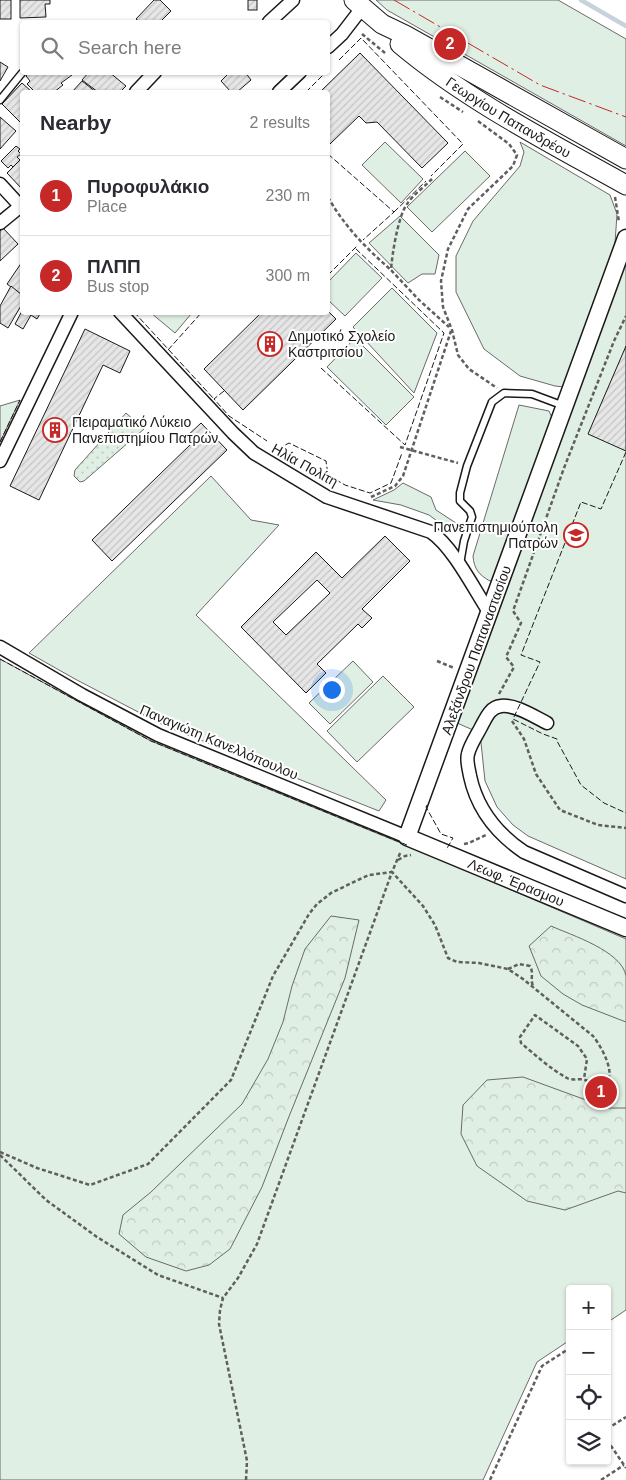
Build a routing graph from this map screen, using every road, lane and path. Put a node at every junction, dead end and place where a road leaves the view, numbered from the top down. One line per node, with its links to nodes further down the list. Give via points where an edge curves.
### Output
1 (293, 0): 3 (street)
2 (358, 4): 4 (main road); 5 (street, via 342,34)
3 (271, 20)
4 (382, 24): 15 (main road, Γεωργίου Παπανδρέου); 18 (main road, Γεωργίου Παπανδρέου, via 409,51 463,90)
5 (330, 45)
6 (20, 75): 11 (lane)
7 (152, 75): 9 (street)
8 (297, 75): 10 (street)
9 (138, 90)
10 (281, 90)
11 (0, 100)
12 (446, 101): 13 (path)
13 (468, 115)
14 (476, 120): 28 (path, via 509,144 518,155 513,166 468,209 448,249 441,281 443,307)
15 (626, 159)
16 (432, 179): 24 (path, via 406,205)
17 (0, 184): 20 (street)
18 (626, 185)
19 (330, 200): 24 (path, via 355,236)
20 (20, 204)
21 (20, 207): 22 (street)
22 (0, 222)
23 (626, 238): 30 (street, Αλεξάνδρου Παπαναστασίου)
24 (391, 270): 28 (path)
25 (71, 315): 33 (street)
26 (123, 315): 36 (street, Ηλία Πολίτη, via 254,454 327,497 431,532 449,548)
27 (626, 316): 42 (path, via 564,468 513,611 521,623 506,657 514,667)
28 (452, 330): 29 (path, via 458,355 469,369); 32 (path)
29 (504, 393): 30 (lane, via 532,394); 34 (lane, via 492,402)
30 (565, 406): 37 (street, Αλεξάνδρου Παπαναστασίου)
31 (400, 447): 32 (path)
32 (411, 450): 34 (path); 35 (path, via 403,476 394,486)
33 (0, 461)
34 (467, 466): 36 (lane, via 460,501 472,517)
35 (367, 499)
36 (460, 566): 37 (street, Ηλία Πολίτη)
37 (490, 612): 46 (street, Αλεξάνδρου Παπαναστασίου)
38 (0, 647): 46 (street, Παναγιώτη Κανελλόπουλου, via 158,735)
39 (437, 661): 40 (path)
40 (458, 669)
41 (501, 706): 42 (street); 43 (street, via 519,709); 44 (path, via 524,739 536,774 560,810 598,824)
42 (488, 712): 45 (street, via 467,754 468,767 476,799)
43 (547, 723)
44 (626, 828)
45 (503, 835): 47 (path, via 495,833); 49 (street, via 524,852)
46 (407, 837): 48 (path); 50 (street, Λεωφ. Έρασμου)
47 (457, 844)
48 (392, 872): 51 (path, via 426,910 448,958); 54 (path, via 369,875 331,893 317,904 273,976 231,1080 148,1164 90,1185); 55 (path, via 257,1244)
49 (626, 896)
50 (626, 928)
51 (508, 969): 52 (path); 52 (path, via 519,964 530,966)
52 (533, 987): 53 (path, via 601,1045 610,1067 609,1076 602,1084)
53 (584, 1079): 53 (path, via 568,1080 521,1043 520,1038 535,1015 578,1046 587,1059)
54 (0, 1154): 55 (path, via 46,1200 97,1237 158,1275)
55 (223, 1298): 61 (path, via 219,1324 247,1461)
56 (566, 1351): 62 (path, via 542,1366)
57 (626, 1417): 58 (path)
58 (611, 1427)
59 (611, 1446): 60 (path)
60 (625, 1466): 63 (path)
61 (246, 1480)
62 (490, 1480)
63 (601, 1480)

